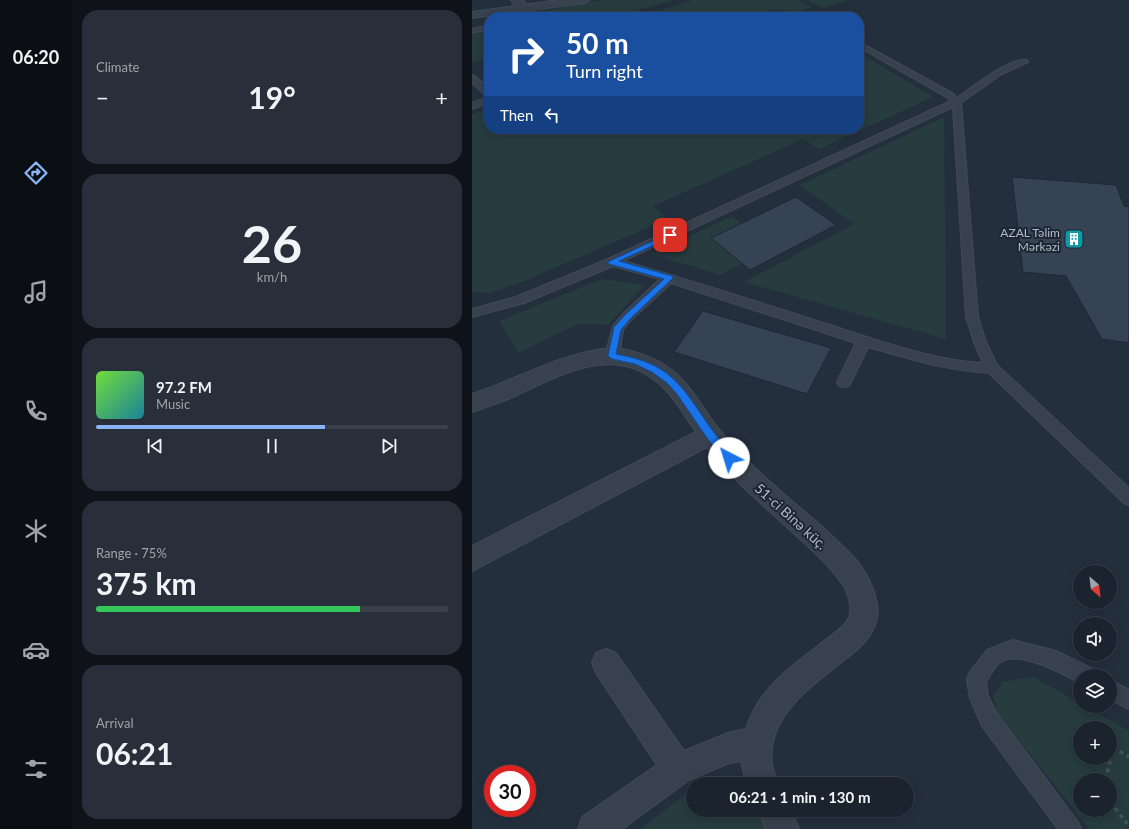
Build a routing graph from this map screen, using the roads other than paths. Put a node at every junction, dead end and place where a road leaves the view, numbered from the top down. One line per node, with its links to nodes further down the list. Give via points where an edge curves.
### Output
1 (584, 0): 2 (street)
2 (518, 5): 4 (street)
3 (484, 12): 5 (street)
4 (486, 12)
5 (472, 15)
6 (484, 28): 7 (lane)
7 (472, 31)
8 (864, 47): 13 (lane)
9 (1024, 62): 13 (lane, via 997,74)
10 (472, 78): 11 (lane)
11 (484, 89)
12 (484, 102): 14 (lane)
13 (957, 102): 15 (lane); 20 (lane, via 972,317)
14 (472, 106)
15 (612, 262): 16 (lane); 17 (lane, via 520,300)
16 (670, 278): 18 (lane); 19 (lane, via 617,329)
17 (472, 312)
18 (864, 341): 20 (lane, via 944,363); 21 (lane)
19 (612, 356): 22 (street, 51-ci Binə küç., via 569,365); 23 (street, 51-ci Binə küç., via 637,361 670,380)
20 (992, 368): 24 (lane)
21 (844, 382)
22 (472, 403)
23 (710, 435): 25 (street); 30 (street, 51-ci Binə küç., via 751,480 838,557 855,580 864,603 863,620 853,635 784,692 765,717)
24 (1129, 498)
25 (472, 559)
26 (606, 663): 31 (street)
27 (1073, 669): 36 (lane, via 1050,657 1013,649 993,656 976,680 979,698 989,719)
28 (1117, 693): 29 (lane)
29 (1129, 700)
30 (756, 742): 31 (street, via 728,748); 32 (street, 51-ci Binə küç., via 756,763)
31 (678, 769): 34 (street)
32 (760, 777)
33 (777, 817): 35 (street)
34 (594, 829)
35 (783, 829)
36 (1071, 829)

